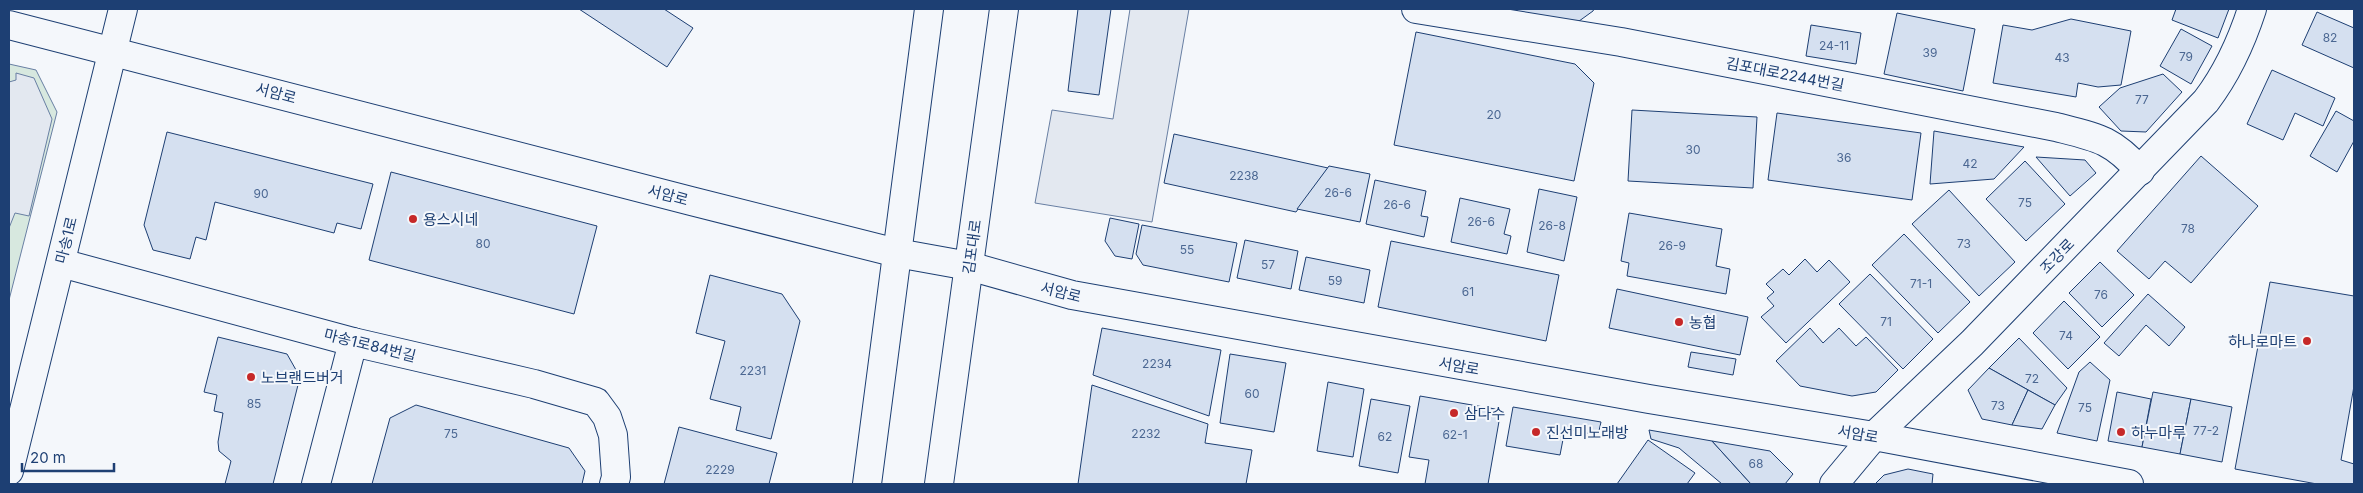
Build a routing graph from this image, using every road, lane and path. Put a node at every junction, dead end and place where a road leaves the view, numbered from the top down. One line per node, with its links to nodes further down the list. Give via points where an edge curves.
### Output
1 (123, 9): 7 (street, 마송1로)
2 (929, 9): 9 (street)
3 (1004, 9): 11 (street, 김포대로)
4 (1416, 9): 8 (street, 김포대로2244번길, via 1621,42 2056,126 2109,142)
5 (2252, 9): 8 (street, 조강로, via 2244,36 2223,79)
6 (9, 25): 7 (street, 서암로)
7 (112, 50): 9 (street, 서암로); 10 (street, 마송1로)
8 (2140, 171): 13 (street, 조강로, via 1972,343)
9 (897, 253): 11 (street, 서암로); 17 (street)
10 (60, 263): 12 (street, 마송1로84번길); 14 (street, 마송1로)
11 (969, 266): 13 (street, 서암로, via 1072,295 1648,399); 18 (street, 김포대로)
12 (353, 342): 15 (street); 16 (street, 마송1로84번길, via 534,384 596,402 607,416 613,435)
13 (1874, 436): 19 (street, 조강로); 20 (street, 서암로)
14 (9, 471)
15 (316, 484)
16 (614, 484)
17 (867, 484)
18 (939, 484)
19 (1834, 484)
20 (2129, 484)

